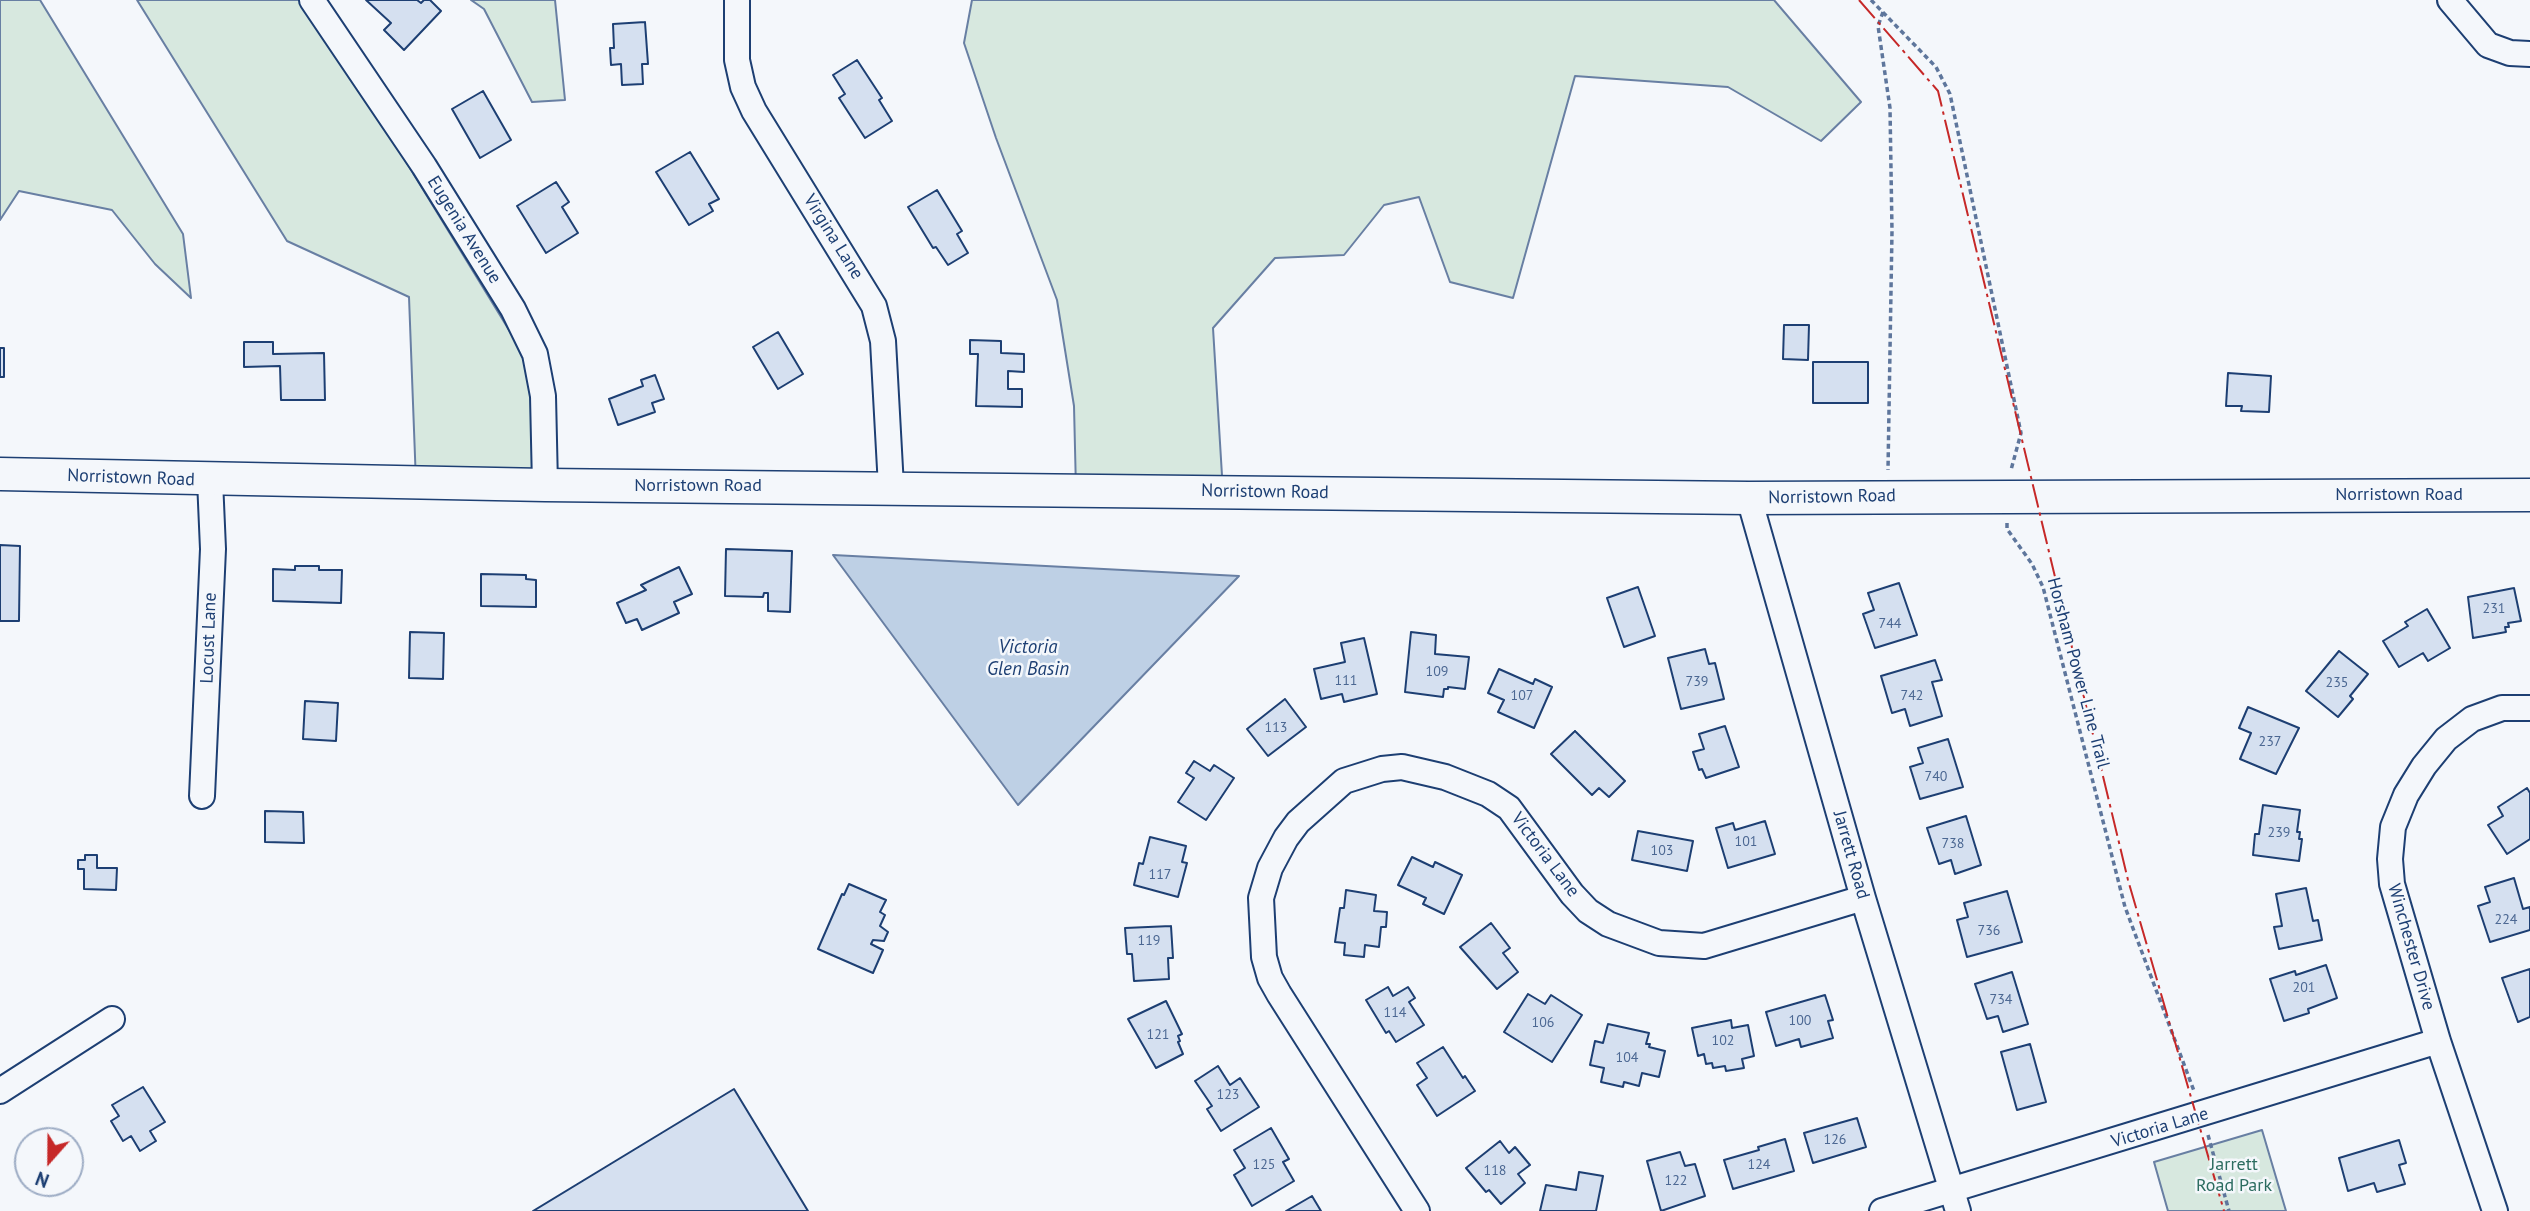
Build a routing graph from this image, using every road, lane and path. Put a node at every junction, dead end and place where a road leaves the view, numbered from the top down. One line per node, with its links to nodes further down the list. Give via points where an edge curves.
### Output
1 (312, 0): 10 (street, Eugenia Avenue, via 424,166 513,309 535,354 543,396)
2 (737, 0): 11 (street, Virgina Lane, via 737,60 743,87 874,306 883,341)
3 (1871, 0): 5 (path, Horsham Power Line Trail)
4 (2450, 0): 6 (street, via 2488,45)
5 (1883, 12): 7 (path, via 1878,26 1890,108 1892,231); 13 (path, Horsham Power Line Trail, via 1936,67 1950,93 2021,433)
6 (2530, 54)
7 (1888, 471)
8 (0, 474): 9 (main road, Norristown Road)
9 (210, 480): 10 (main road, Norristown Road); 16 (street, Locust Lane, via 213,549)
10 (545, 485): 11 (main road, Norristown Road)
11 (891, 487): 14 (main road, Norristown Road)
12 (2530, 495): 13 (main road, Norristown Road)
13 (2008, 496): 14 (main road, Norristown Road); 21 (path, Horsham Power Line Trail, via 2007,528 2043,587 2125,907)
14 (1749, 498): 17 (street, Jarrett Road)
15 (2530, 708): 19 (street, Winchester Drive, via 2502,708 2482,715 2446,739 2424,766 2393,827 2392,884)
16 (202, 796)
17 (1863, 898): 22 (street, Jarrett Road); 23 (street, Victoria Lane, via 1704,946 1659,943 1608,924 1588,911 1509,808 1488,794 1402,767 1344,781 1298,822 1270,868 1261,898 1264,957 1279,994)
18 (113, 1019): 20 (street)
19 (2438, 1041): 21 (street, Victoria Lane); 26 (street, Winchester Drive)
20 (0, 1091)
21 (2202, 1115): 22 (street, Victoria Lane); 25 (path, Horsham Power Line Trail)
22 (1955, 1200): 24 (street, Victoria Lane)
23 (1417, 1211)
24 (1882, 1211)
25 (2229, 1211)
26 (2495, 1211)

